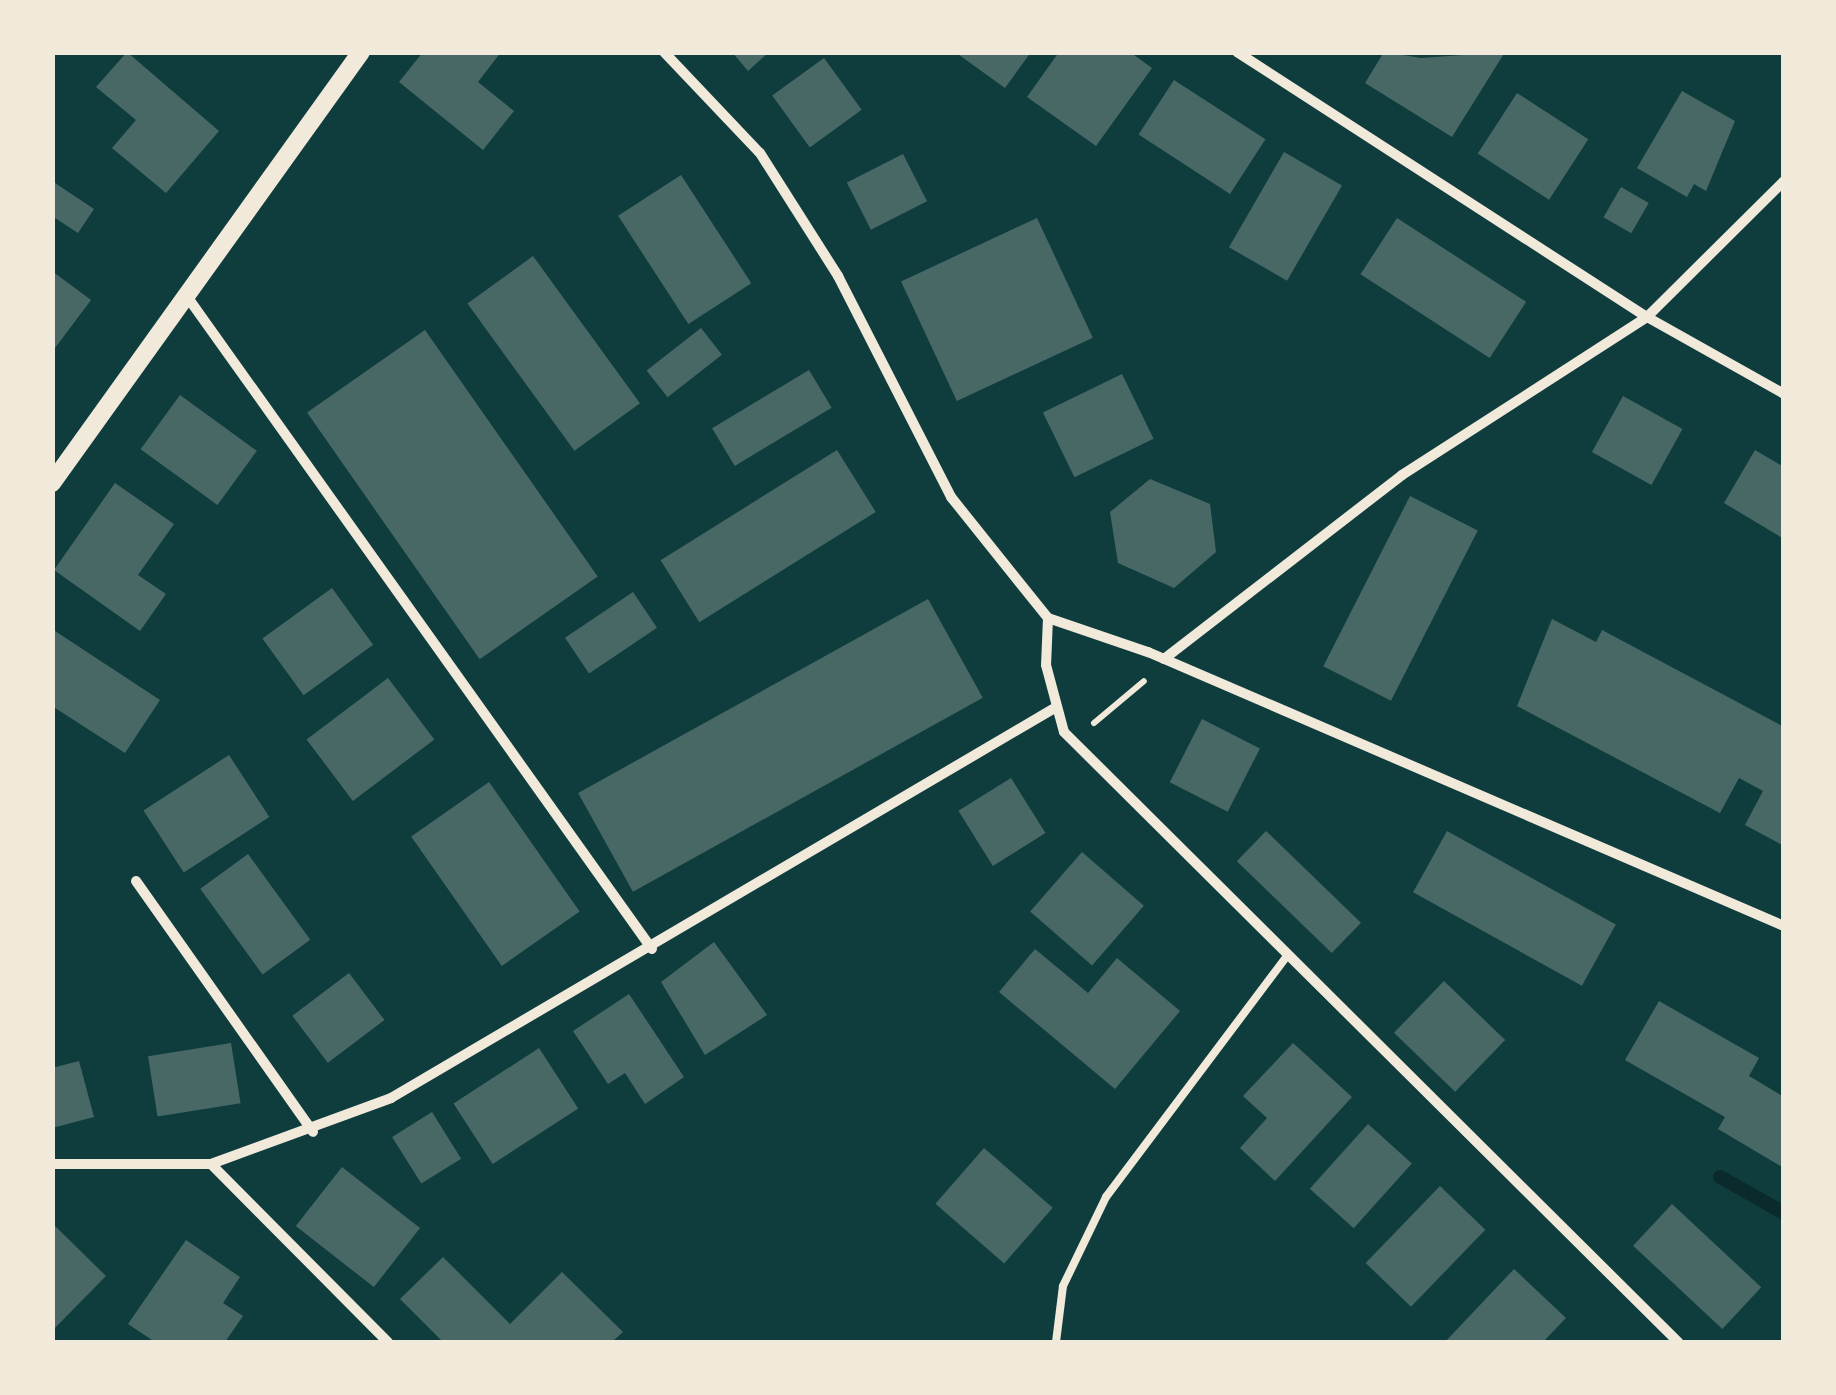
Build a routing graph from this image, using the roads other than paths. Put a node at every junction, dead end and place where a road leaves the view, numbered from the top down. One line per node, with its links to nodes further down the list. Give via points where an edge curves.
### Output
1 (361, 52): 5 (street)
2 (664, 52): 9 (street, via 760,153 838,276 951,498)
3 (1237, 52): 6 (street)
4 (1784, 181): 6 (street)
5 (182, 290): 8 (street); 14 (street, via 219,330)
6 (1647, 316): 7 (street); 10 (street, via 1402,476)
7 (1784, 394)
8 (52, 483)
9 (1048, 618): 10 (street); 11 (street)
10 (1164, 659): 13 (street)
11 (1054, 709): 14 (street); 15 (street, via 1064,732)
12 (136, 881): 16 (street)
13 (1784, 926)
14 (652, 949): 16 (street, via 391,1098)
15 (1286, 957): 20 (lane, via 1106,1197 1063,1286); 21 (street)
16 (313, 1132): 18 (street)
17 (52, 1164): 18 (street)
18 (211, 1164): 19 (street)
19 (388, 1342)
20 (1056, 1342)
21 (1678, 1342)

